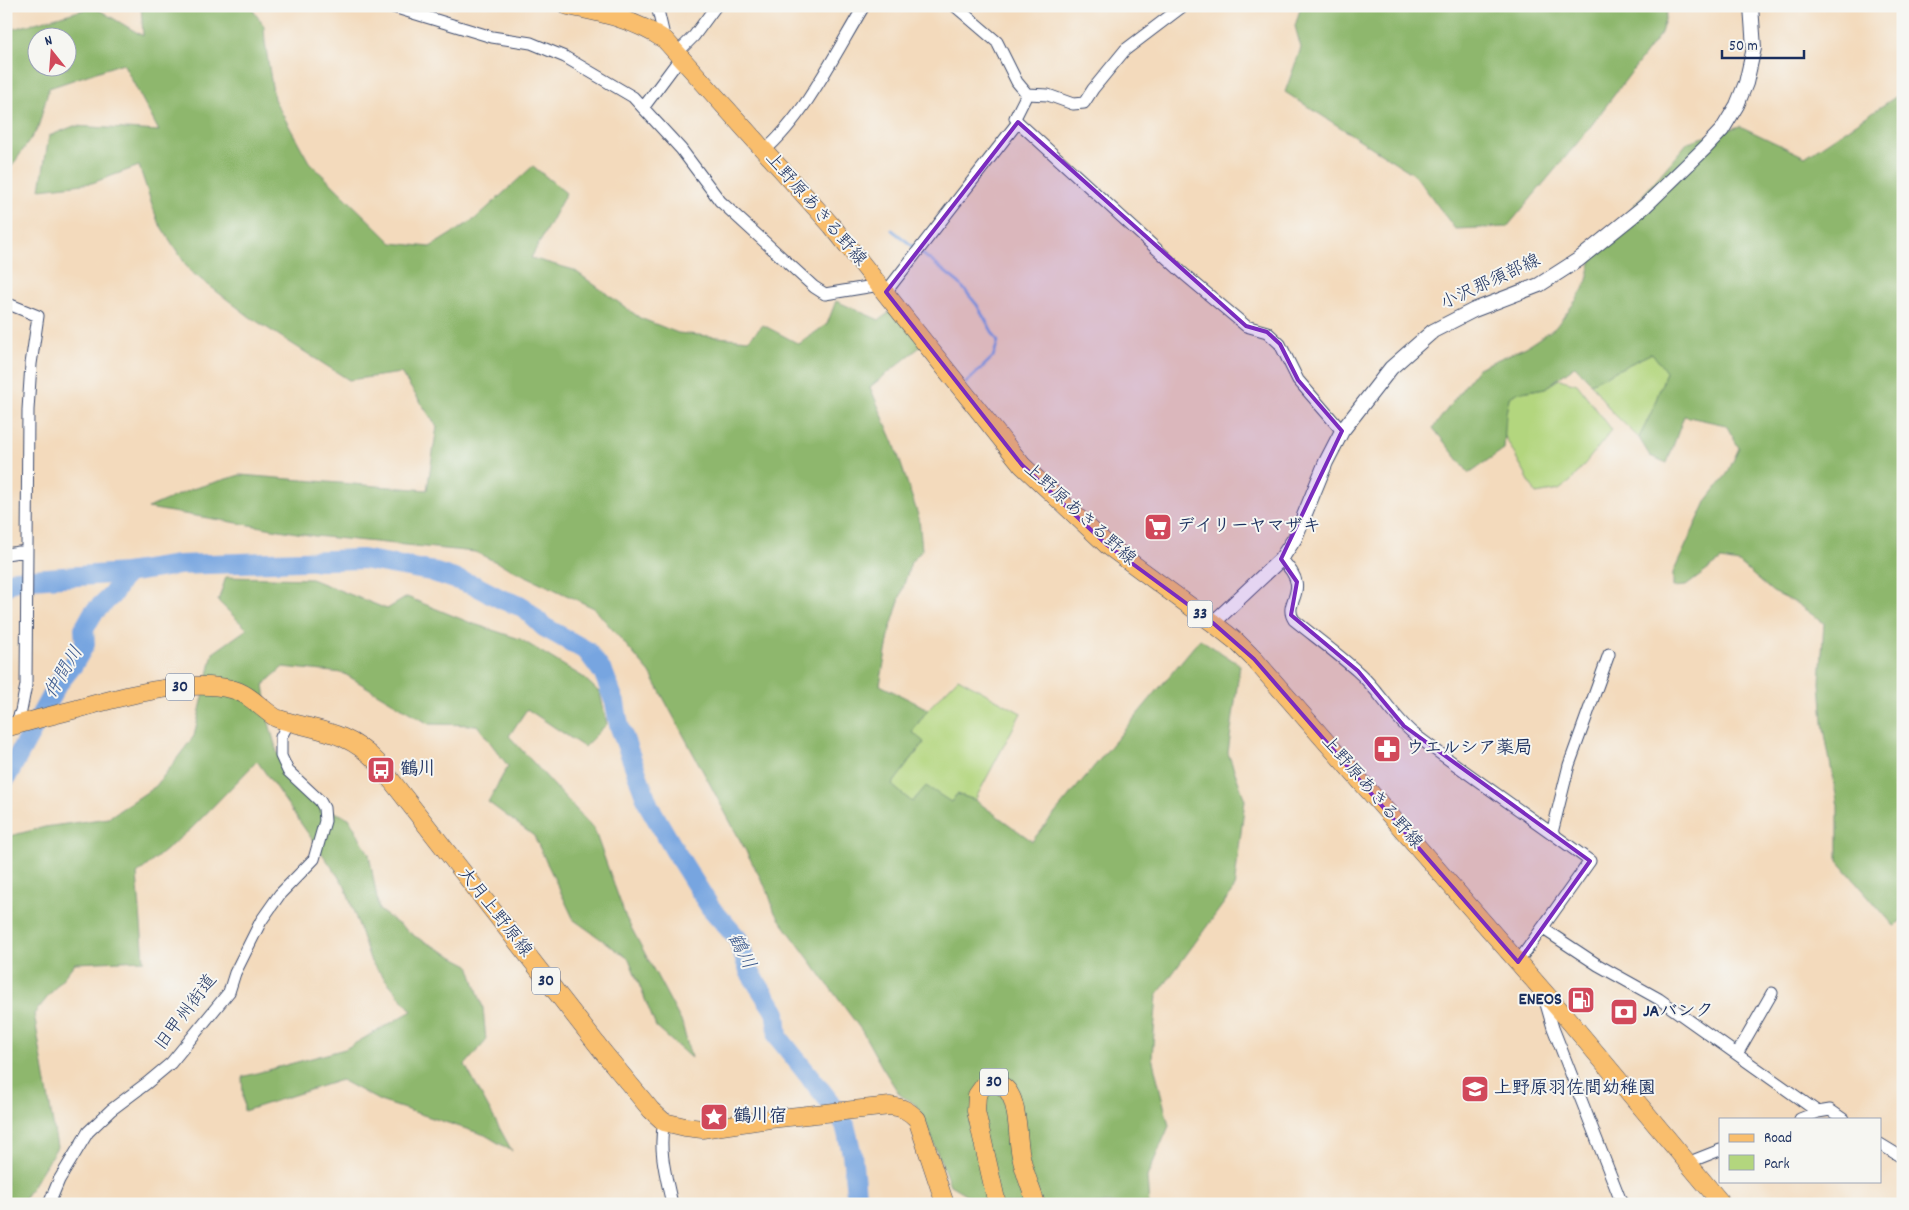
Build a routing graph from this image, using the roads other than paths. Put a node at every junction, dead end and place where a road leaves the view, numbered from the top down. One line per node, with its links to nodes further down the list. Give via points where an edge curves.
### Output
1 (390, 6): 12 (street, via 492,37 531,43 565,57 633,97)
2 (568, 6): 9 (main road, 上野原あきる野線 / 33, via 636,23)
3 (657, 6): 9 (street)
4 (716, 6): 10 (street)
5 (864, 6): 14 (street, via 794,118 780,138)
6 (955, 6): 11 (street, via 998,42 1017,82)
7 (1183, 6): 11 (street, via 1124,50 1084,104 1073,104 1048,95)
8 (1751, 6): 17 (street, 小沢那須部線, via 1754,48 1746,83 1722,130 1705,148 1645,206 1578,260 1539,285 1474,310 1433,331 1391,368)
9 (665, 40): 10 (main road, 上野原あきる野線 / 33)
10 (679, 55): 12 (street); 14 (main road, 上野原あきる野線 / 33)
11 (1027, 94): 13 (street, via 1015,118)
12 (643, 108): 15 (street, via 681,149 720,201 814,287 825,294)
13 (1018, 122): 15 (street, via 918,250); 17 (street, via 1185,275 1246,326 1267,332 1280,344 1298,380)
14 (764, 151): 15 (main road, 上野原あきる野線 / 33, via 832,226)
15 (883, 289): 21 (main road, 上野原あきる野線 / 33, via 1022,464 1107,546)
16 (6, 303): 18 (street, via 38,316 30,364)
17 (1342, 431): 20 (street, 小沢那須部線, via 1295,538)
18 (26, 552): 19 (street); 24 (street, via 27,671 21,712)
19 (6, 554)
20 (1281, 560): 21 (street, 小沢那須部線); 25 (street, via 1290,568 1297,582 1298,589 1290,609 1294,620 1358,671 1404,726)
21 (1213, 623): 27 (main road, 上野原あきる野線 / 33, via 1254,659)
22 (1609, 654): 25 (street, via 1569,765)
23 (289, 722): 24 (main road, 大月上野原線 / 30, via 266,712 243,693 221,687 177,688 125,696); 34 (main road, 大月上野原線 / 30, via 344,736 367,751 602,1052); 39 (street, 旧甲州街道, via 281,737 281,756 288,771 324,808 325,821 314,859 280,894 261,921 238,964 229,992 171,1063 88,1132 63,1172)
24 (15, 726)
25 (1552, 833): 26 (street, via 1590,861)
26 (1542, 928): 27 (street); 30 (street, via 1659,999)
27 (1518, 962): 28 (main road, 上野原あきる野線 / 33)
28 (1543, 993): 38 (main road, 上野原あきる野線 / 33); 44 (street, via 1553,1028)
29 (1772, 993): 30 (street)
30 (1737, 1054): 31 (street)
31 (1818, 1112): 32 (street); 33 (street, via 1830,1110)
32 (1803, 1118)
33 (1841, 1118)
34 (664, 1122): 40 (street, via 662,1159); 41 (main road, via 702,1128 900,1107 917,1120)
35 (1882, 1145): 37 (street)
36 (1719, 1150): 38 (street)
37 (1903, 1158)
38 (1687, 1163): 45 (main road, 上野原あきる野線 / 33)
39 (49, 1204)
40 (672, 1204)
41 (944, 1204)
42 (996, 1204): 43 (main road, 30, via 976,1111 977,1094 985,1084 994,1082 1011,1094 1020,1155)
43 (1036, 1204)
44 (1622, 1204)
45 (1722, 1204)

